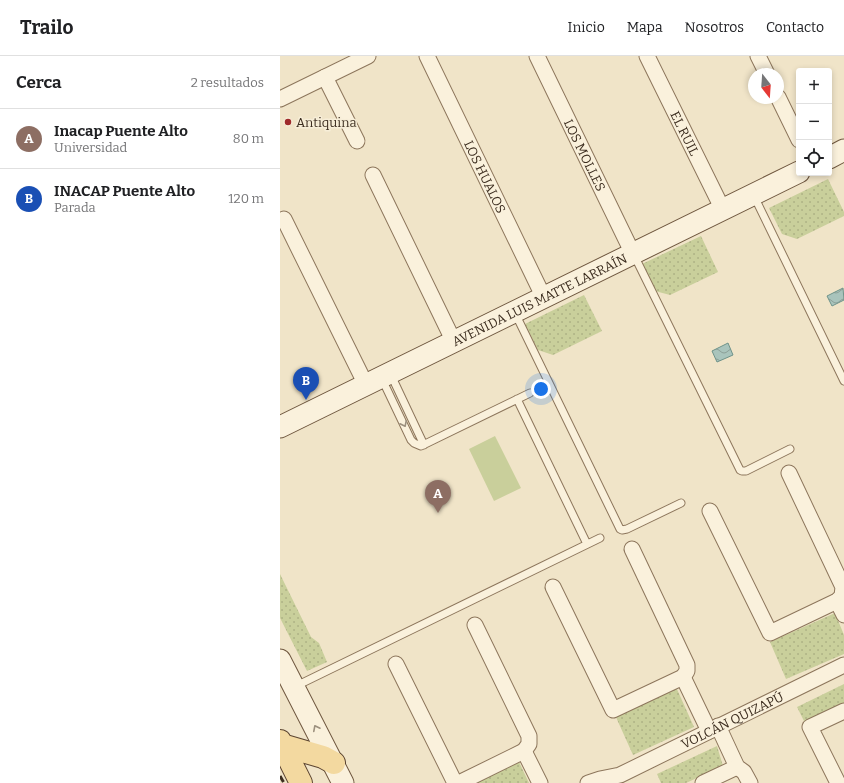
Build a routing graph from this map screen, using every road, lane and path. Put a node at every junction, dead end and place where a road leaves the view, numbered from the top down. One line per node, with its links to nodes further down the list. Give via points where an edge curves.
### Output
1 (368, 56): 7 (street)
2 (427, 56): 20 (street, LOS HUALOS)
3 (536, 56): 19 (street, LOS MOLLES)
4 (647, 56): 17 (street, EL RUIL)
5 (758, 56): 6 (street)
6 (764, 68)
7 (326, 77): 8 (street); 11 (street)
8 (280, 99)
9 (781, 104): 10 (street)
10 (796, 134)
11 (357, 142)
12 (844, 150): 13 (street)
13 (832, 156)
14 (796, 174): 16 (street, AVENIDA LUIS MATTE LARRAÍN)
15 (373, 175): 22 (street)
16 (754, 195): 17 (street, AVENIDA LUIS MATTE LARRAÍN); 24 (lane)
17 (723, 210): 19 (street, AVENIDA LUIS MATTE LARRAÍN)
18 (284, 219): 23 (street)
19 (633, 254): 20 (street, AVENIDA LUIS MATTE LARRAÍN); 28 (lane, via 740,470 746,471)
20 (544, 298): 21 (street, AVENIDA LUIS MATTE LARRAÍN)
21 (514, 312): 22 (street, AVENIDA LUIS MATTE LARRAÍN); 30 (lane, via 620,528 627,529)
22 (454, 342): 23 (street, AVENIDA LUIS MATTE LARRAÍN)
23 (379, 379): 26 (lane, via 424,445); 27 (street, AVENIDA LUIS MATTE LARRAÍN)
24 (844, 381)
25 (530, 393): 26 (lane)
26 (517, 399): 33 (lane)
27 (280, 427)
28 (790, 449)
29 (789, 473): 36 (street, via 843,587 842,596)
30 (681, 503)
31 (710, 511): 36 (street, via 770,633)
32 (600, 538): 33 (lane)
33 (587, 544): 43 (lane)
34 (632, 549): 42 (street, via 687,665 687,671)
35 (554, 587): 42 (street, via 613,710)
36 (837, 601): 37 (street)
37 (844, 615)
38 (475, 625): 47 (street, via 528,736 529,744)
39 (280, 660): 43 (street)
40 (396, 664): 53 (street)
41 (844, 665): 45 (street, VOLCÁN QUIZAPÚ)
42 (682, 677): 45 (street)
43 (294, 687): 48 (street, one-way to 43)
44 (844, 711): 59 (street, via 810,726)
45 (713, 729): 49 (street); 50 (street, VOLCÁN QUIZAPÚ)
46 (281, 743): 48 (main road); 51 (main road)
47 (524, 751): 54 (street); 55 (street)
48 (334, 763): 52 (street)
49 (737, 767): 57 (street); 58 (street, via 744,772)
50 (616, 779): 56 (street, VOLCÁN QUIZAPÚ, via 600,779)
51 (301, 783)
52 (343, 783)
53 (455, 783)
54 (459, 783)
55 (540, 783)
56 (588, 783)
57 (704, 783)
58 (750, 783)
59 (838, 783)

